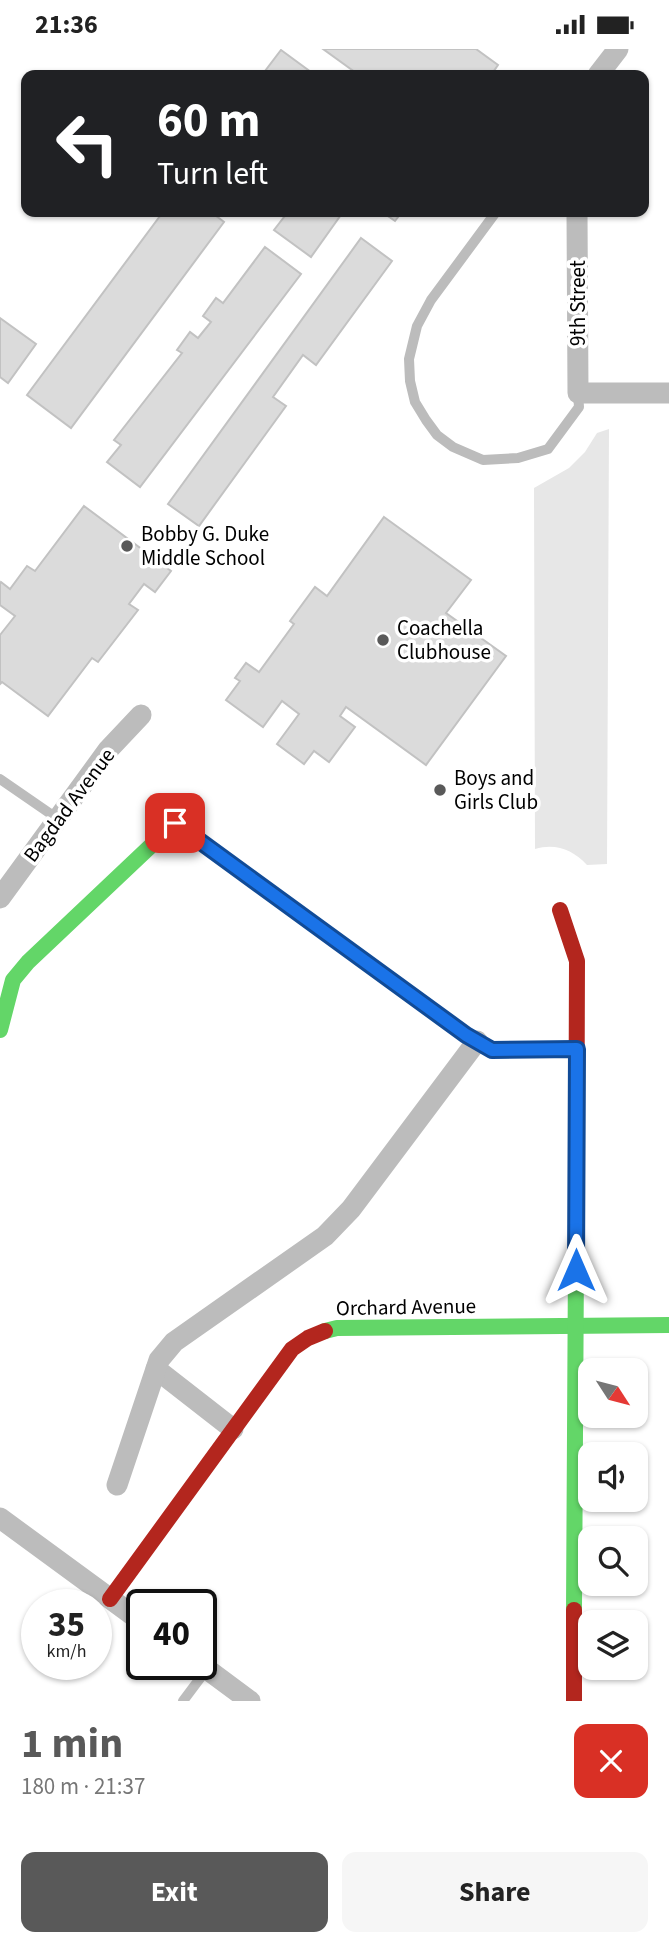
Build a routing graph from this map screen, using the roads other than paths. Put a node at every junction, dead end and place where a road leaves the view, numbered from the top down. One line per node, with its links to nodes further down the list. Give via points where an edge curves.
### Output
1 (610, 52): 2 (street)
2 (601, 70)
3 (492, 217): 5 (lane, via 417,326 409,359 415,402 437,435 453,447 483,460 501,460 548,449 579,407)
4 (577, 217): 5 (street, 9th Street)
5 (578, 393): 6 (street)
6 (669, 393)
7 (141, 715): 9 (street, Bagdad Avenue, via 108,750)
8 (0, 779): 9 (lane)
9 (58, 819): 10 (street, Bagdad Avenue)
10 (0, 898)
11 (560, 910): 14 (street, via 577,961)
12 (0, 1030): 13 (street, via 13,980 28,962 175,823)
13 (477, 1041): 14 (street, via 492,1050); 17 (street, via 334,1227 174,1342)
14 (577, 1049): 15 (street)
15 (576, 1325): 16 (street, Orchard Avenue); 18 (street, Orchard Avenue, via 323,1330 292,1349); 27 (street)
16 (669, 1325)
17 (156, 1370): 18 (street); 19 (street)
18 (233, 1429): 22 (street, Orchard Avenue)
19 (117, 1485)
20 (0, 1518): 21 (street)
21 (96, 1589)
22 (112, 1596)
23 (217, 1677): 26 (street)
24 (195, 1680): 25 (lane)
25 (183, 1701)
26 (250, 1701)
27 (574, 1701)

